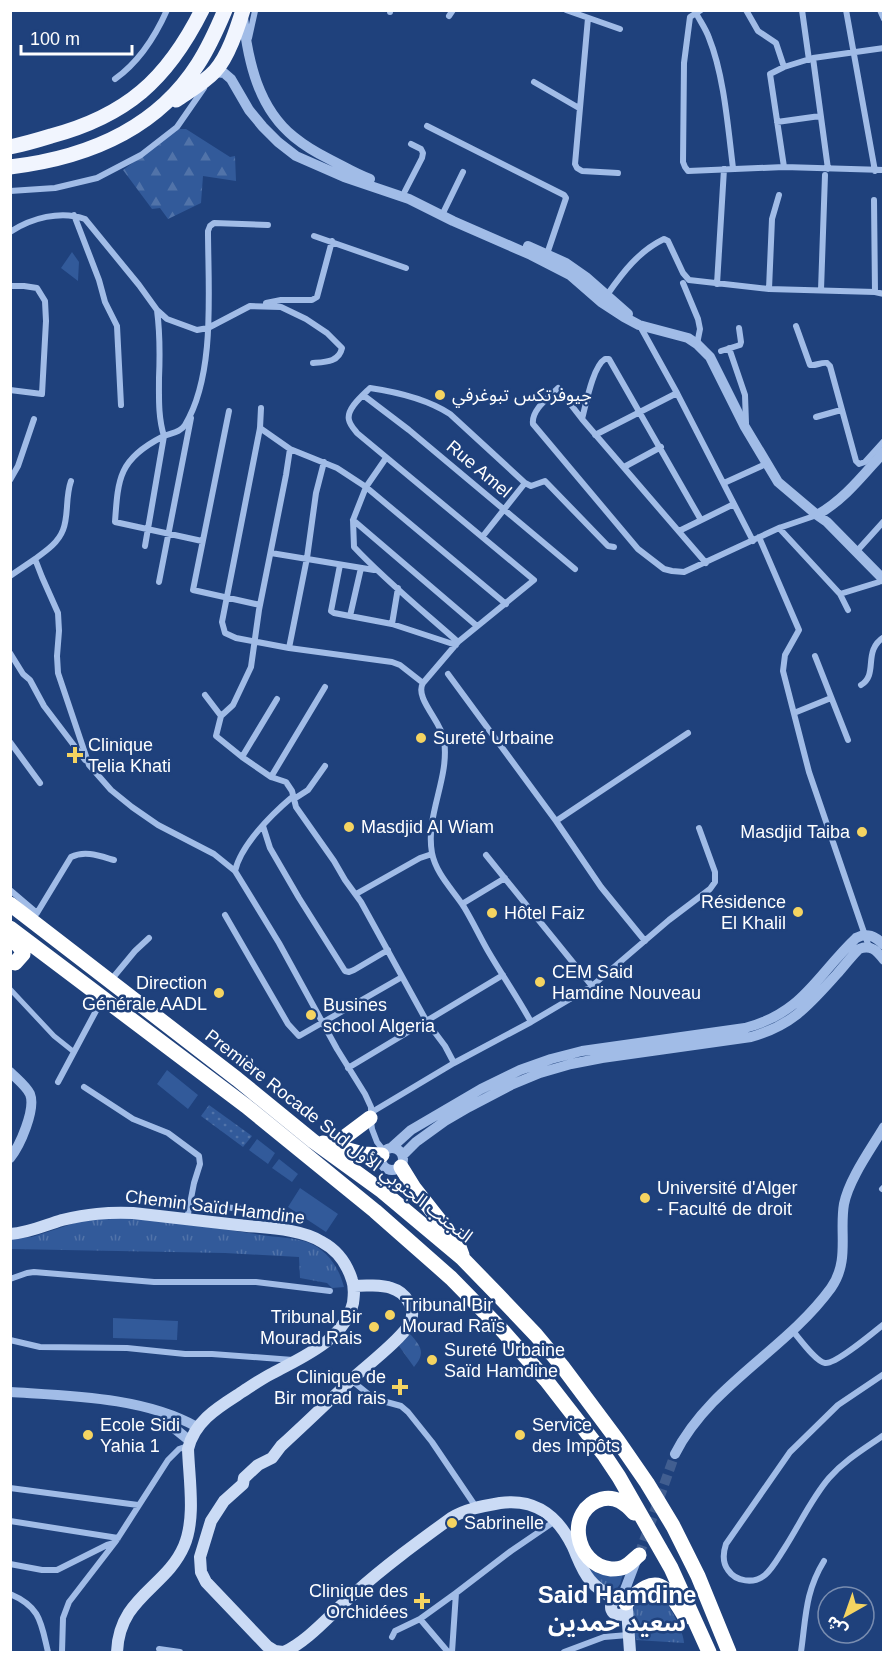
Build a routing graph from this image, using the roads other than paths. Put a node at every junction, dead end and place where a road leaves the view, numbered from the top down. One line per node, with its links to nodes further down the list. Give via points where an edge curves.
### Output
1 (167, 10): 19 (street, via 140,55)
2 (202, 10): 27 (highway, via 157,78 122,108 77,129)
3 (225, 10): 24 (highway, via 189,77)
4 (567, 10): 11 (street)
5 (746, 10): 17 (street, via 758,32 776,43)
6 (802, 10): 16 (street)
7 (846, 10): 15 (street)
8 (880, 10): 12 (street)
9 (247, 12): 18 (highway); 38 (street, via 247,47 253,74 278,121 310,149 360,176)
10 (699, 12): 30 (street, via 717,64); 31 (street, via 690,17 684,63 683,162 688,171)
11 (588, 18): 13 (street); 21 (street)
12 (884, 19)
13 (620, 29)
14 (884, 48): 15 (street)
15 (853, 52): 16 (street); 33 (street)
16 (811, 59): 17 (street); 22 (street)
17 (784, 67): 23 (street, via 770,74)
18 (215, 72): 24 (highway); 37 (street, via 177,127 141,155 97,178 54,188); 59 (street, via 231,79 263,127 296,156 409,199 531,255 570,275 601,302)
19 (115, 79)
20 (534, 82): 21 (street)
21 (579, 108): 36 (street, via 577,168)
22 (820, 116): 23 (street); 35 (street)
23 (777, 122): 29 (street)
24 (141, 123): 28 (highway, via 89,150)
25 (427, 126): 47 (street, via 564,195)
26 (411, 144): 38 (street, via 423,153)
27 (10, 147)
28 (10, 167)
29 (784, 167): 30 (street); 35 (street)
30 (733, 168): 31 (street)
31 (724, 169): 50 (street)
32 (884, 170): 33 (street)
33 (874, 171): 35 (street)
34 (463, 172): 41 (street)
35 (826, 172): 53 (street)
36 (618, 173)
37 (10, 191)
38 (405, 191): 41 (street)
39 (779, 195): 52 (street, via 772,219)
40 (874, 201): 54 (street)
41 (444, 211): 47 (street)
42 (74, 215): 44 (street, via 37,220); 58 (street, via 85,219); 70 (street, via 117,326)
43 (268, 225): 61 (street, via 210,226)
44 (10, 232)
45 (314, 236): 46 (street)
46 (332, 242): 48 (street); 57 (street, via 314,300 281,300)
47 (547, 254): 56 (street, via 566,263)
48 (406, 268)
49 (683, 283): 63 (street, via 698,319)
50 (717, 284): 52 (street); 56 (street, via 689,280 664,239 639,255)
51 (10, 286): 67 (street, via 37,288 45,302 46,321 42,394)
52 (769, 289): 53 (street)
53 (821, 290): 54 (street)
54 (875, 292): 55 (street)
55 (884, 294)
56 (607, 295): 59 (street)
57 (250, 306): 61 (street); 66 (street, via 290,310 313,323 342,348 335,359)
58 (157, 310): 61 (street, via 182,325 197,330); 82 (street, via 160,424)
59 (639, 325): 63 (street); 68 (street)
60 (796, 326): 73 (street, via 810,365 830,366)
61 (208, 328): 71 (street, via 200,390)
62 (739, 328): 64 (street, via 740,345)
63 (697, 344): 79 (street, via 710,357)
64 (729, 348): 65 (street); 79 (street, via 745,395)
65 (721, 351)
66 (313, 363)
67 (10, 390)
68 (677, 393): 75 (street); 94 (street)
69 (363, 395): 87 (street, via 348,418 357,433); 93 (street, via 370,388 378,389 439,407); 97 (street, Rue Amel)
70 (121, 405)
71 (194, 406): 82 (street, via 184,428); 105 (street)
72 (261, 408): 80 (street)
73 (841, 410): 76 (street); 83 (street, via 859,464)
74 (229, 411): 108 (street)
75 (639, 411): 78 (street, via 605,358 594,373); 81 (street); 84 (street)
76 (816, 417)
77 (34, 419): 91 (street)
78 (582, 419): 81 (street); 115 (street, via 558,388 538,409 532,424 638,549 672,571 684,572)
79 (746, 427): 89 (street)
80 (260, 428): 85 (street); 125 (street)
81 (595, 435): 90 (street)
82 (164, 436): 103 (street); 103 (street, via 139,451 124,467 117,488 115,522)
83 (884, 441)
84 (661, 447): 90 (street); 100 (street)
85 (290, 449): 88 (street); 112 (street)
86 (884, 452): 98 (street, via 845,496)
87 (386, 458): 95 (street); 106 (street)
88 (324, 462): 95 (street); 114 (street)
89 (766, 464): 94 (street); 98 (street, via 778,482)
90 (624, 467): 104 (street)
91 (10, 480)
92 (71, 481): 113 (street, via 63,530)
93 (525, 483): 97 (street); 110 (street, via 531,486 545,481)
94 (724, 483): 96 (street)
95 (366, 487): 99 (street); 126 (street)
96 (734, 504): 100 (street); 107 (street)
97 (504, 510): 106 (street); 118 (street, Rue Amel)
98 (817, 515): 102 (street); 111 (street); 122 (street)
99 (353, 520): 119 (street, via 354,547); 131 (street)
100 (701, 520): 104 (street)
101 (884, 521): 111 (street)
102 (779, 528): 107 (street); 124 (street)
103 (148, 530): 105 (street); 109 (street)
104 (679, 531): 115 (street)
105 (167, 533): 108 (street); 121 (street)
106 (483, 536): 126 (street, via 534,580)
107 (756, 539): 115 (street); 145 (street, via 799,630 785,655 783,671)
108 (202, 541): 125 (street, via 193,590)
109 (145, 546)
110 (614, 548)
111 (857, 551): 122 (street)
112 (271, 553): 114 (street); 127 (street)
113 (35, 558): 120 (street); 151 (street, via 58,613 58,673)
114 (307, 558): 116 (street); 135 (street)
115 (706, 563)
116 (339, 565): 117 (street); 129 (street, via 331,611)
117 (361, 568): 119 (street); 129 (street)
118 (574, 569)
119 (376, 570): 123 (street)
120 (10, 576)
121 (159, 582)
122 (882, 583): 124 (street)
123 (398, 588): 130 (street); 134 (street)
124 (840, 594): 128 (street)
125 (227, 598): 127 (street); 133 (street, via 222,622 225,633)
126 (506, 604): 131 (street)
127 (260, 605): 133 (street)
128 (848, 610)
129 (350, 616): 130 (street)
130 (392, 624): 134 (street)
131 (477, 626): 134 (street)
132 (884, 637): 140 (street, via 873,646 869,676)
133 (255, 642): 135 (street); 146 (street, via 252,667 233,705)
134 (457, 644): 139 (street)
135 (289, 648): 139 (street, via 392,662)
136 (10, 653): 151 (street)
137 (815, 656): 143 (street)
138 (448, 674): 156 (street)
139 (423, 683): 159 (street, via 421,696 445,742)
140 (861, 685)
141 (325, 687): 153 (street)
142 (205, 695): 146 (street)
143 (831, 698): 145 (street); 148 (street)
144 (277, 699): 150 (street)
145 (794, 713): 171 (street, via 809,772)
146 (221, 716): 150 (street, via 216,736)
147 (688, 733): 156 (street)
148 (848, 740)
149 (10, 742): 154 (street)
150 (242, 757): 153 (street)
151 (89, 765): 162 (street, via 132,807 214,854)
152 (325, 766): 155 (street, via 308,790)
153 (271, 777): 155 (street, via 286,782)
154 (40, 783)
155 (294, 800): 157 (street, via 291,798); 165 (street)
156 (556, 821): 174 (street, via 601,887)
157 (263, 826): 162 (street, via 237,862); 177 (street, via 270,848 345,970 350,972)
158 (699, 828): 174 (street, via 715,882)
159 (432, 854): 165 (street); 167 (street, via 448,887)
160 (486, 855): 163 (street)
161 (114, 860): 168 (street, via 86,854 71,857)
162 (235, 871): 188 (street)
163 (505, 878): 167 (street); 183 (street)
164 (10, 890): 168 (street)
165 (356, 894): 177 (street)
166 (10, 904): 182 (highway, Première Rocade Sud التجنب الجنوبي الأول)
167 (462, 904): 180 (street)
168 (37, 913): 182 (highway)
169 (225, 915): 188 (street, via 292,1029 300,1036)
170 (10, 928): 185 (highway, Première Rocade Sud التجنب الجنوبي الأول)
171 (865, 935): 175 (street, via 874,936); 176 (street); 199 (street, via 853,940 794,1005 771,1020 745,1028 582,1051 551,1059 481,1089 411,1130)
172 (149, 938): 182 (street)
173 (10, 939): 179 (highway, via 23,954)
174 (645, 941): 183 (street)
175 (884, 945)
176 (869, 947): 178 (street); 201 (street, via 856,951 802,1012 778,1028 751,1037 594,1059 540,1073 445,1121 425,1135)
177 (388, 950): 181 (street)
178 (884, 960)
179 (13, 965)
180 (504, 975): 186 (street); 187 (street)
181 (402, 977): 186 (street); 188 (street)
182 (108, 980): 197 (highway, Première Rocade Sud التجنب الجنوبي الأول)
183 (592, 986): 187 (street)
184 (10, 989): 189 (street)
185 (100, 1004): 189 (street); 227 (highway, Première Rocade Sud التجنب الجنوبي الأول, via 246,1106 375,1210 451,1278 546,1380 620,1477)
186 (427, 1022): 190 (street); 191 (street)
187 (531, 1022): 190 (street)
188 (323, 1023): 191 (street)
189 (74, 1052): 193 (street)
190 (454, 1063): 195 (street)
191 (348, 1068): 195 (street, via 365,1094)
192 (10, 1072): 200 (street, via 27,1090 31,1101 25,1129)
193 (58, 1082)
194 (84, 1087): 202 (street, via 197,1153 200,1164)
195 (371, 1115): 198 (highway); 199 (street, via 376,1139)
196 (884, 1127): 211 (street, via 848,1192 843,1211 841,1263 833,1286)
197 (313, 1141): 198 (highway); 206 (highway, Première Rocade Sud التجنب الجنوبي الأول, via 382,1191)
198 (334, 1145): 199 (highway, via 363,1154)
199 (386, 1150): 201 (street, via 399,1150); 201 (street, via 382,1163 387,1169 394,1170)
200 (10, 1158)
201 (402, 1161): 206 (highway, via 414,1188 458,1244)
202 (191, 1203): 203 (street); 204 (street)
203 (242, 1209)
204 (187, 1219): 205 (main road, Chemin Saïd Hamdine, via 96,1213); 208 (main road, Chemin Saïd Hamdine, via 314,1238 339,1256)
205 (10, 1234)
206 (462, 1258): 234 (highway, Première Rocade Sud التجنب الجنوبي الأول, via 536,1335 618,1441 672,1526)
207 (10, 1279): 209 (street, via 34,1272 154,1282 256,1282)
208 (354, 1286): 213 (main road, via 351,1309 340,1329); 215 (main road, via 384,1286 398,1291 410,1303 412,1319 406,1330)
209 (330, 1291)
210 (884, 1324): 211 (street, via 830,1363 821,1362)
211 (792, 1329): 221 (street, via 712,1405)
212 (10, 1340): 213 (street, via 40,1347 127,1348)
213 (297, 1360): 218 (main road, via 222,1405)
214 (884, 1374): 219 (street, via 838,1405 790,1452 726,1544 723,1558 731,1574 747,1581 764,1576 829,1478 851,1457)
215 (351, 1380): 224 (street, via 372,1397 408,1412); 245 (main road, via 272,1458 244,1478 243,1484 217,1511 204,1542 200,1563 206,1582 267,1646)
216 (10, 1392): 217 (street, via 116,1401)
217 (166, 1414): 218 (street); 220 (street)
218 (198, 1426): 220 (main road)
219 (884, 1436)
220 (189, 1443): 223 (street, via 168,1460); 243 (main road, via 190,1521 185,1544 129,1611 118,1637)
221 (675, 1454)
222 (10, 1488): 223 (street)
223 (138, 1505): 228 (street)
224 (477, 1508): 226 (main road, via 521,1502 544,1511); 245 (main road, via 458,1514 417,1543 305,1639)
225 (10, 1521): 228 (street)
226 (556, 1521): 232 (street); 235 (main road, via 590,1581)
227 (647, 1525): 229 (highway, via 614,1498 590,1505 580,1519 580,1544 593,1563 604,1568 623,1568); 239 (highway, Première Rocade Sud التجنب الجنوبي الأول)
228 (116, 1540): 231 (street, via 57,1569); 242 (street, via 65,1610)
229 (639, 1555): 235 (street)
230 (824, 1561): 252 (street, via 810,1590)
231 (10, 1563)
232 (456, 1593): 236 (street); 247 (street)
233 (10, 1594): 241 (street, via 24,1600 36,1614)
234 (708, 1604): 250 (highway, Première Rocade Sud التجنب الجنوبي الأول); 251 (highway)
235 (620, 1606): 237 (main road); 239 (highway, via 641,1589 663,1586)
236 (420, 1619): 238 (street, via 395,1631); 246 (street)
237 (628, 1635): 248 (street, via 604,1637); 249 (main road)
238 (392, 1637)
239 (707, 1648)
240 (159, 1649): 244 (street)
241 (48, 1653)
242 (62, 1653)
243 (117, 1653)
244 (180, 1653)
245 (283, 1653)
246 (448, 1653)
247 (452, 1653)
248 (564, 1653)
249 (630, 1653)
250 (729, 1653)
251 (736, 1653)
252 (801, 1653)

